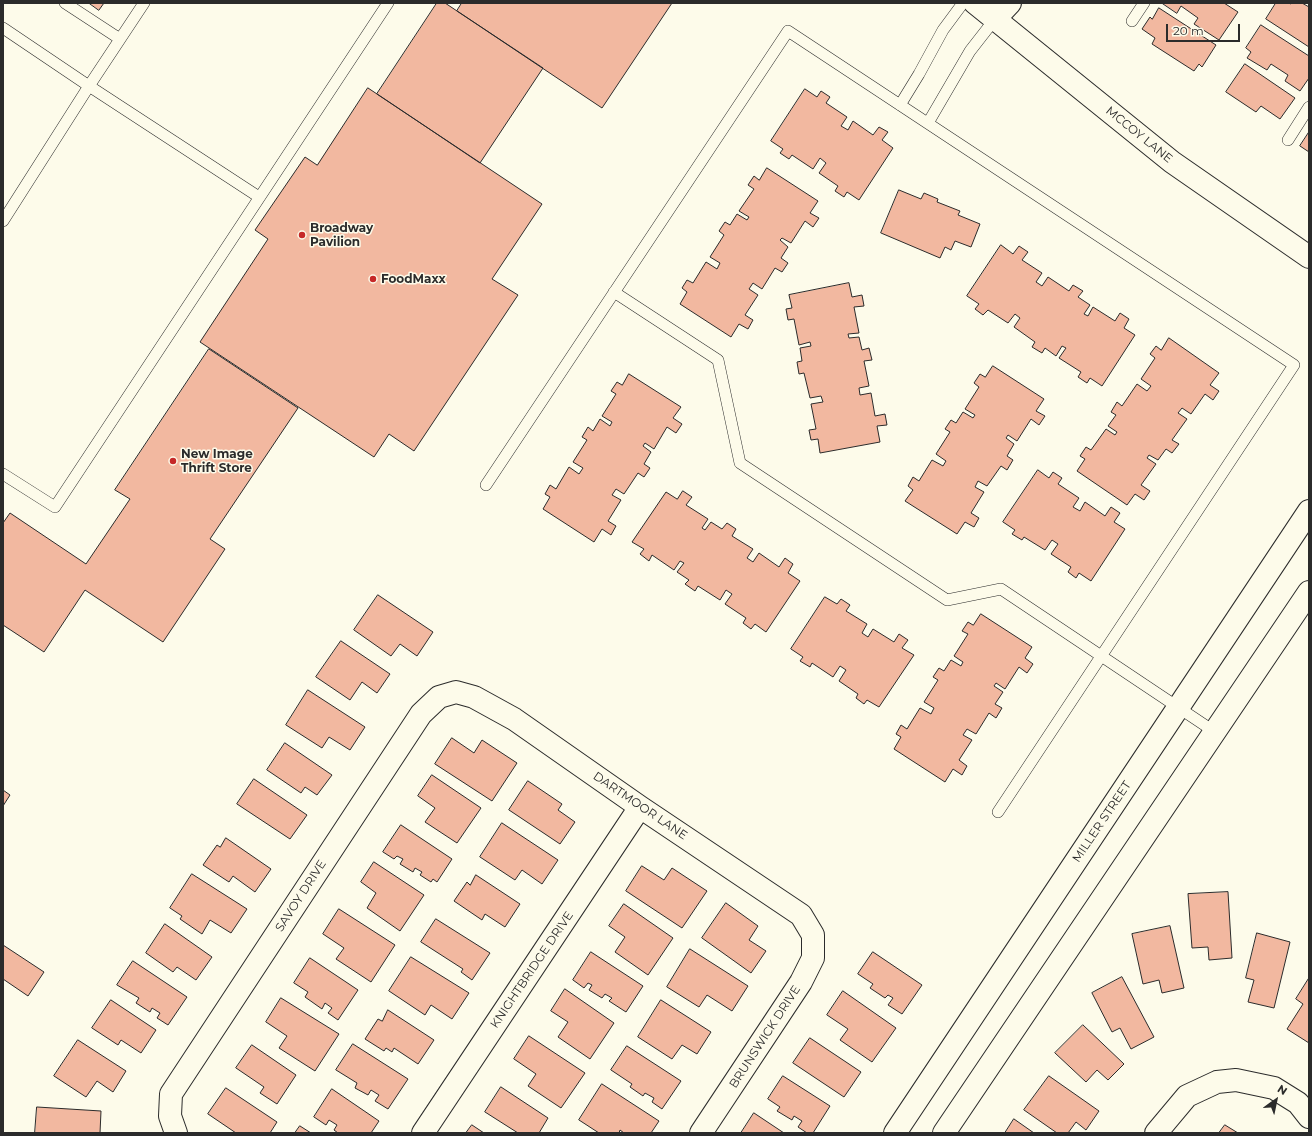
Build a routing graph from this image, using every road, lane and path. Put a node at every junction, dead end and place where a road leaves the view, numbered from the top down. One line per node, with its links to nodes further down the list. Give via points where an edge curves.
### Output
1 (65, 3): 11 (lane)
2 (144, 3): 11 (lane)
3 (388, 3): 17 (lane)
4 (963, 3): 13 (lane, via 943,30)
5 (975, 3): 8 (street, MCCOY LANE)
6 (1010, 3): 8 (street)
7 (1144, 3): 9 (lane)
8 (995, 19): 15 (lane, via 970,51); 19 (street, MCCOY LANE, via 1172,162)
9 (1132, 21)
10 (3, 28): 12 (lane)
11 (120, 39): 12 (lane)
12 (89, 86): 17 (lane); 18 (lane)
13 (900, 105): 15 (lane); 20 (lane, via 788,31)
14 (1309, 107): 16 (lane)
15 (928, 123): 25 (lane, via 1294,365)
16 (1288, 140)
17 (260, 197): 21 (lane, via 55,507)
18 (3, 221)
19 (1309, 257)
20 (614, 292): 22 (lane); 25 (lane, via 718,360 740,462 947,600 1001,589)
21 (3, 474)
22 (486, 485)
23 (1309, 511): 27 (street, MILLER STREET)
24 (1309, 592): 28 (street)
25 (1101, 656): 27 (lane); 30 (lane)
26 (456, 692): 29 (street, DARTMOOR LANE, via 474,697 514,719); 33 (street, SAVOY DRIVE, via 440,697 422,714 171,1094)
27 (1178, 707): 28 (lane); 36 (street, MILLER STREET)
28 (1215, 732): 37 (street)
29 (640, 807): 31 (street, DARTMOOR LANE, via 801,915); 34 (street, KNIGHTBRIDGE DRIVE)
30 (998, 812)
31 (813, 935): 35 (street, BRUNSWICK DRIVE, via 813,958 801,982)
32 (1309, 1117): 38 (street, via 1298,1103 1274,1088 1236,1080 1217,1082 1187,1096)
33 (173, 1125)
34 (423, 1133)
35 (701, 1133)
36 (895, 1133)
37 (944, 1133)
38 (1156, 1133)

